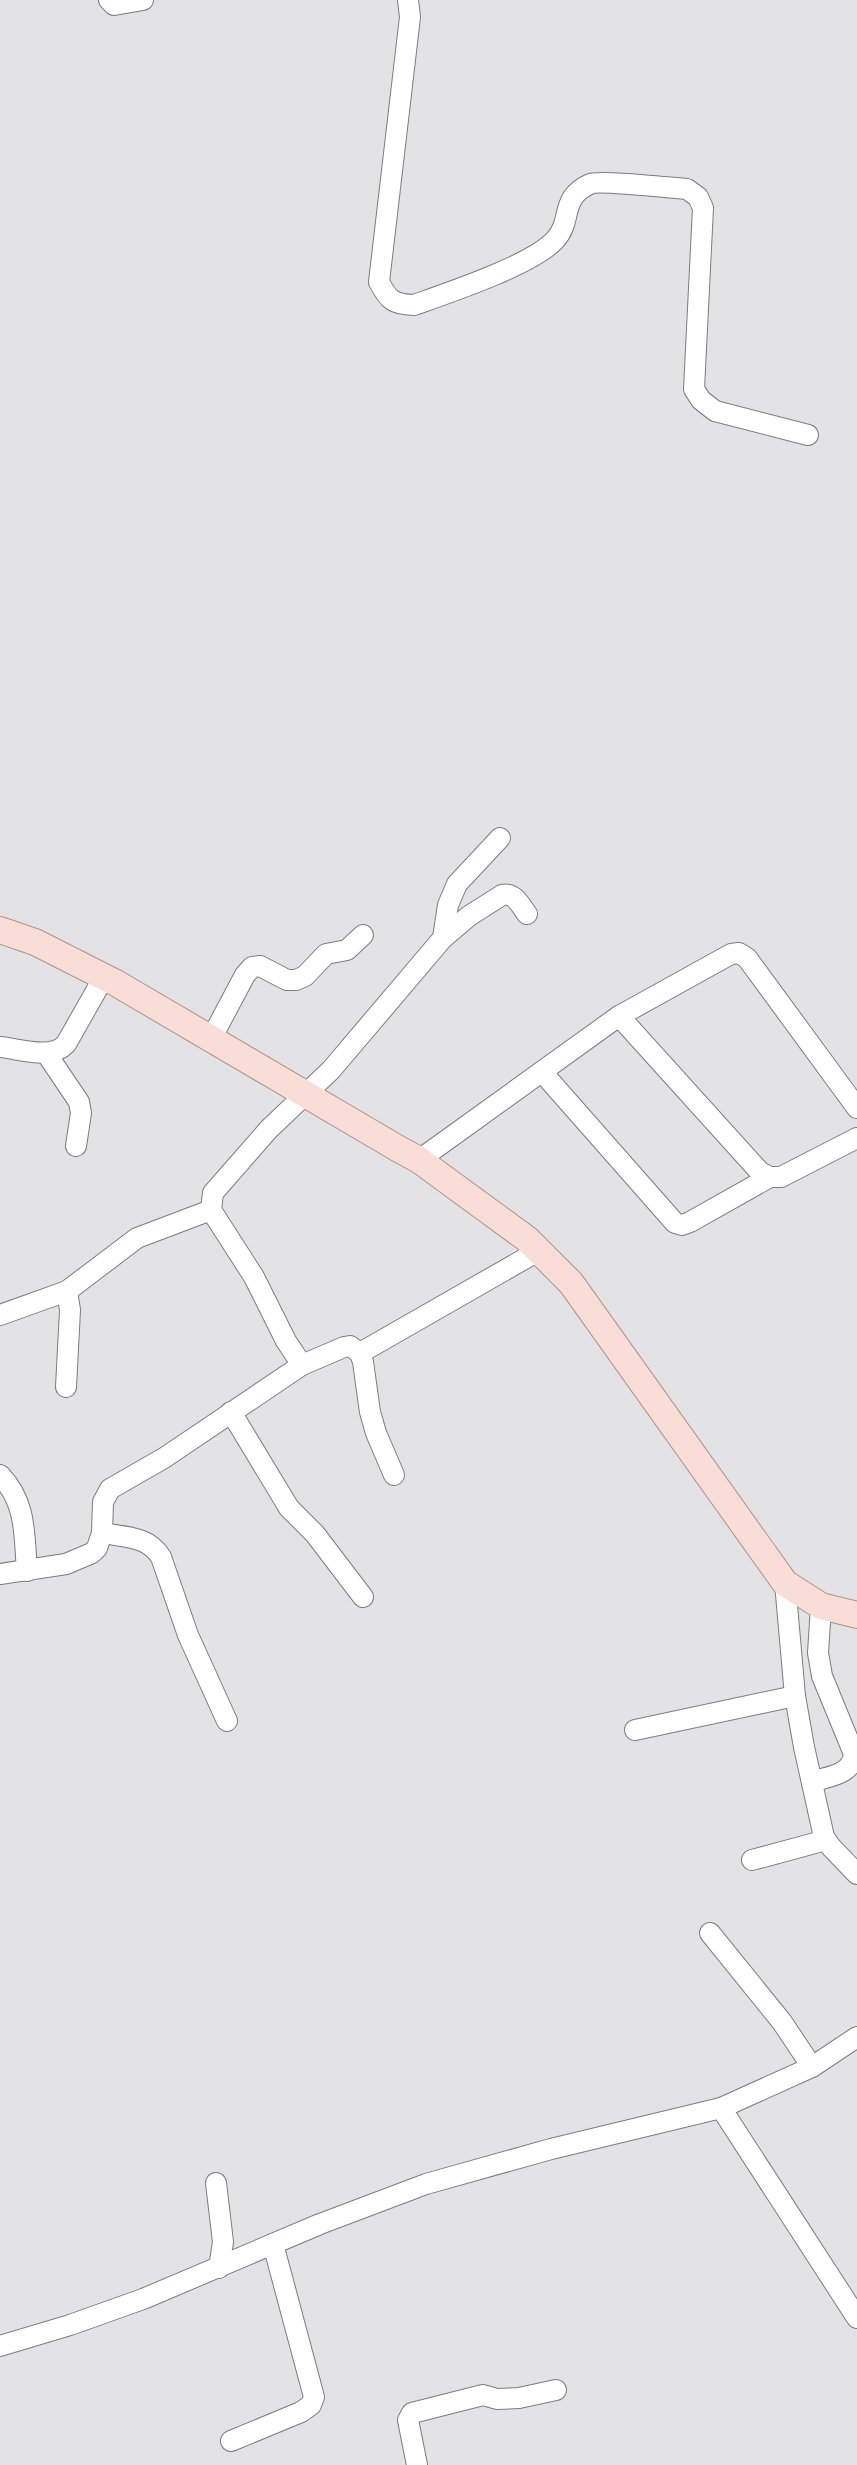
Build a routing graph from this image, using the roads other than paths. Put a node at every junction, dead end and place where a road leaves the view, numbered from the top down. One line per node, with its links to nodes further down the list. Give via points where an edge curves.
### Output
1 (109, 0): 2 (street, via 114,5)
2 (143, 0)
3 (408, 0): 4 (street, via 410,17 379,282 385,294 395,304 414,305 535,257 556,239 570,201 592,182 687,189 704,208 694,389 715,411)
4 (808, 435)
5 (500, 838): 10 (street, via 457,884 448,905)
6 (527, 914): 10 (street, via 516,898 502,895)
7 (0, 930): 9 (street); 11 (main road, via 35,942)
8 (363, 935): 13 (street, via 346,950 326,954 296,980 287,980 260,966 252,967)
9 (0, 936)
10 (443, 938): 17 (street)
11 (104, 977): 13 (main road); 15 (street, via 66,1044 60,1050)
12 (619, 1016): 16 (street); 18 (street, via 739,953 747,958); 22 (street, via 728,1139 760,1172)
13 (211, 1039): 17 (main road)
14 (0, 1047): 15 (street)
15 (46, 1053): 20 (street, via 79,1102)
16 (542, 1072): 21 (street); 22 (street, via 675,1223 690,1222)
17 (306, 1094): 21 (main road); 23 (street, via 213,1193)
18 (857, 1108)
19 (857, 1138): 22 (street, via 781,1177)
20 (76, 1146)
21 (418, 1160): 24 (main road)
22 (770, 1177)
23 (211, 1210): 25 (street, via 137,1238); 28 (street, via 254,1276)
24 (540, 1250): 27 (street); 36 (main road, via 571,1283)
25 (68, 1291): 26 (street); 29 (street)
26 (0, 1315)
27 (360, 1353): 28 (street, via 350,1346 344,1347); 32 (street, via 370,1412)
28 (302, 1365): 30 (street)
29 (66, 1386)
30 (231, 1412): 33 (street, via 110,1489 103,1502); 37 (street, via 289,1508 315,1534)
31 (0, 1475): 34 (street, via 18,1500)
32 (394, 1475)
33 (102, 1533): 34 (street, via 97,1548 77,1561); 41 (street, via 141,1539 161,1557 188,1635)
34 (27, 1571): 35 (street)
35 (0, 1574)
36 (785, 1583): 38 (main road); 40 (street)
37 (363, 1597)
38 (821, 1606): 39 (main road); 43 (street, via 818,1653 822,1676 854,1754 848,1770)
39 (857, 1615)
40 (795, 1696): 42 (street); 43 (street)
41 (227, 1721)
42 (635, 1731)
43 (812, 1782): 44 (street)
44 (826, 1840): 45 (street); 46 (street)
45 (752, 1860)
46 (857, 1875)
47 (710, 1933): 49 (street, via 782,2022)
48 (857, 2037): 49 (street)
49 (812, 2067): 50 (street)
50 (721, 2108): 52 (street, via 426,2184); 54 (street)
51 (216, 2183): 53 (street, via 223,2242)
52 (273, 2244): 53 (street); 57 (street, via 314,2397 301,2412)
53 (219, 2268): 55 (street, via 70,2325)
54 (857, 2318)
55 (2, 2340)
56 (556, 2390): 58 (street, via 519,2398 483,2395 412,2413 408,2420)
57 (231, 2441)
58 (417, 2465)

